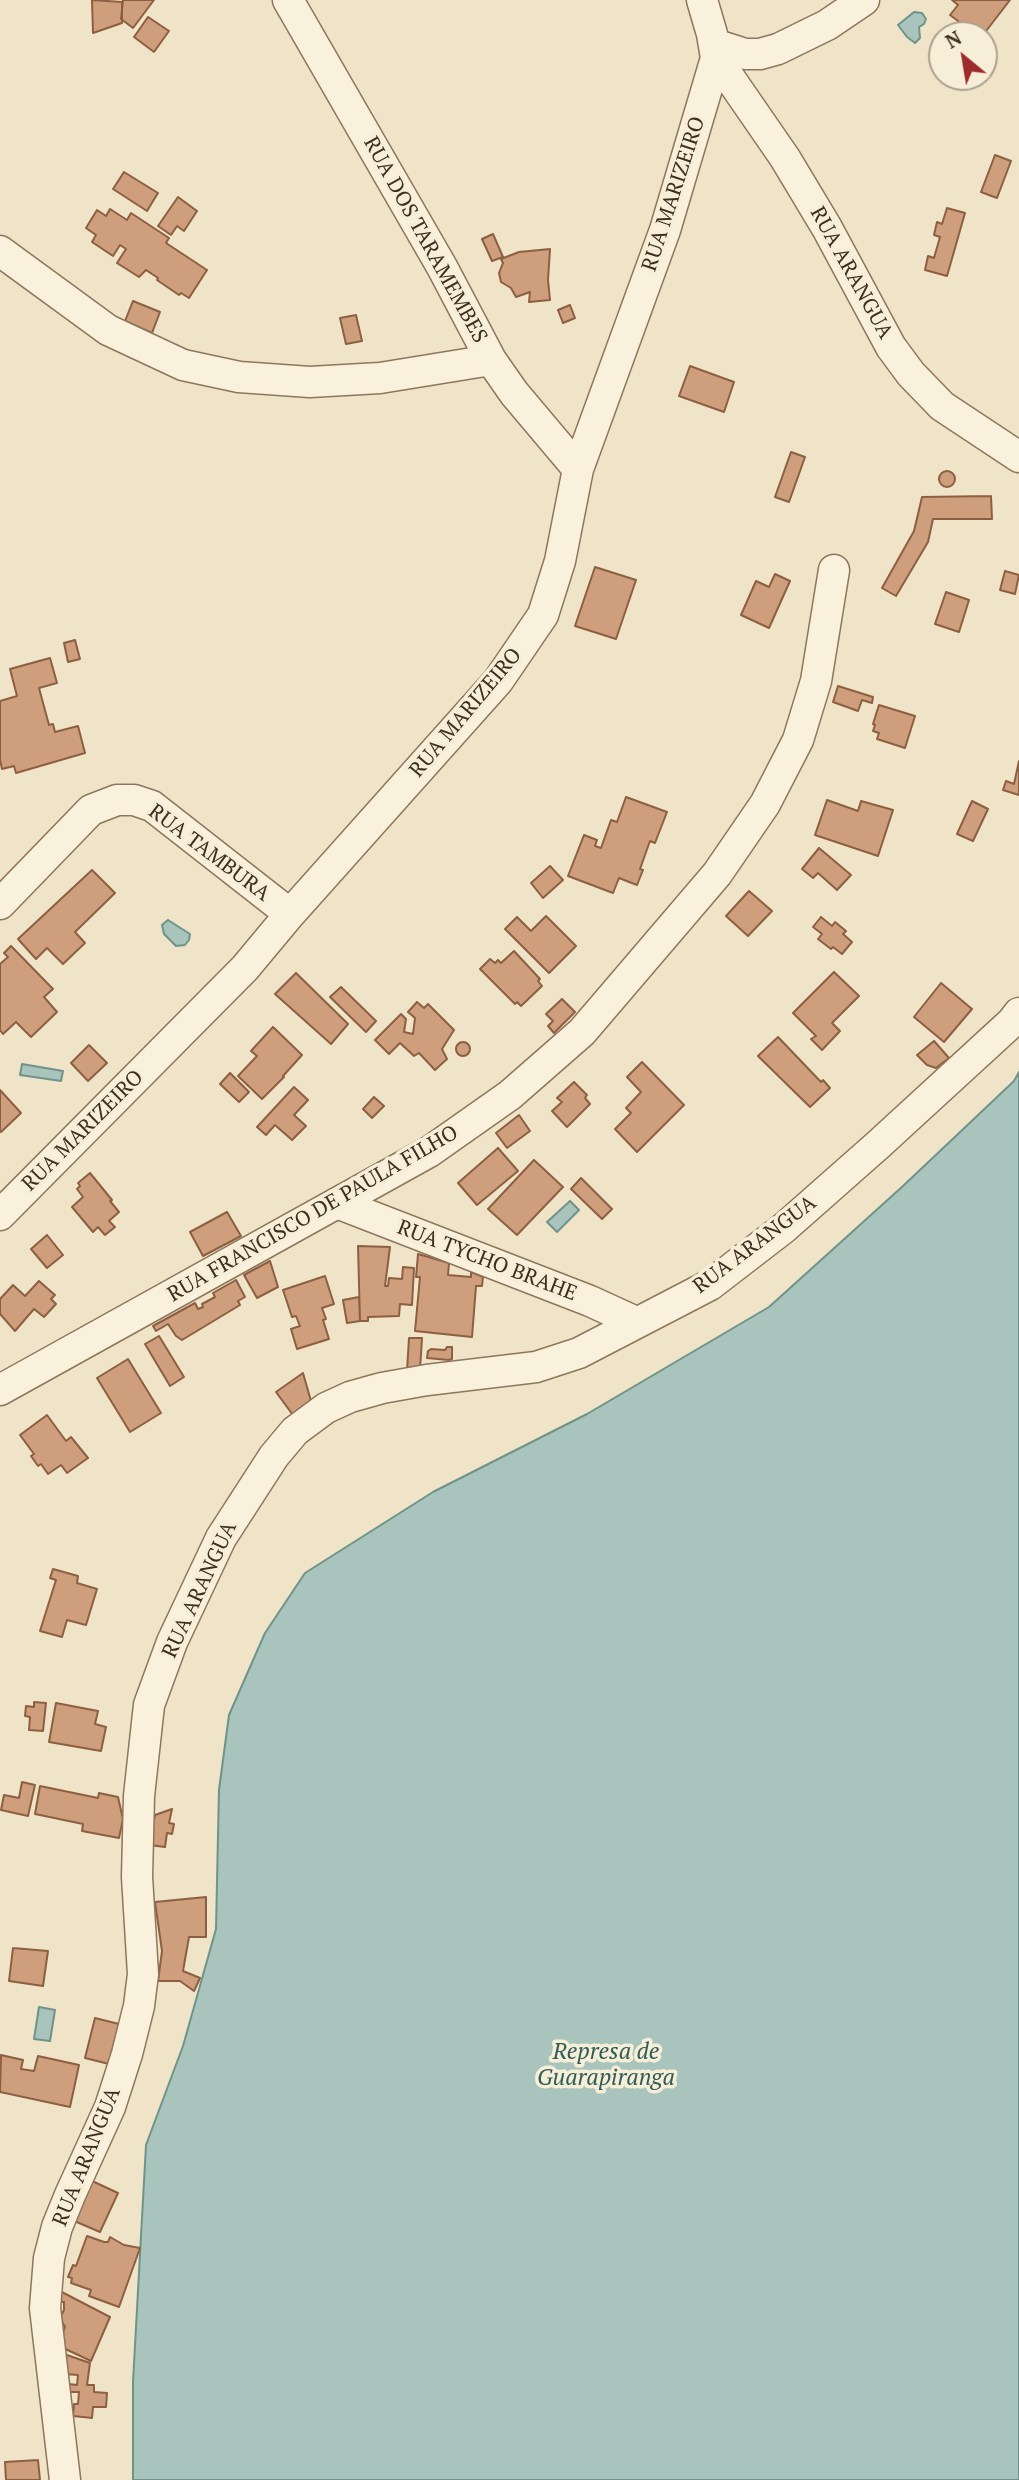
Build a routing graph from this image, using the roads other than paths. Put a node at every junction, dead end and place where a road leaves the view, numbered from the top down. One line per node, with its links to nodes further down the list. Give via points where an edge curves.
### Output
1 (288, 0): 6 (street, RUA DOS TARAMEMBES)
2 (702, 0): 4 (street)
3 (864, 0): 4 (street, via 827,25 778,48 760,54)
4 (715, 51): 7 (street, RUA ARANGUA, via 785,158 891,347 911,374 942,406); 8 (street, RUA MARIZEIRO, via 665,230)
5 (0, 251): 6 (street, via 108,330 183,365 239,377 310,382 380,378)
6 (491, 360): 8 (street, RUA DOS TARAMEMBES)
7 (1019, 457)
8 (578, 469): 11 (street, RUA MARIZEIRO, via 561,561 543,615 498,681)
9 (834, 570): 13 (street, RUA FRANCISCO DE PAULA FILHO, via 816,681 798,740 765,804 717,874 582,1032 520,1086 429,1152)
10 (0, 904): 11 (street, RUA TAMBURA, via 91,810 125,800 152,806)
11 (290, 914): 14 (street, RUA MARIZEIRO, via 245,968)
12 (1019, 1013): 15 (street, RUA ARANGUA, via 785,1228 710,1284)
13 (337, 1203): 15 (street, RUA TYCHO BRAHE); 16 (street, RUA FRANCISCO DE PAULA FILHO)
14 (0, 1215)
15 (636, 1322): 17 (street, RUA ARANGUA, via 579,1353 536,1367 382,1388 327,1408 295,1431 274,1456 221,1538 172,1642 149,1706 139,1796 137,1877 143,1974 139,2006 110,2107 70,2195 49,2258 45,2308)
16 (0, 1390)
17 (65, 2480)

